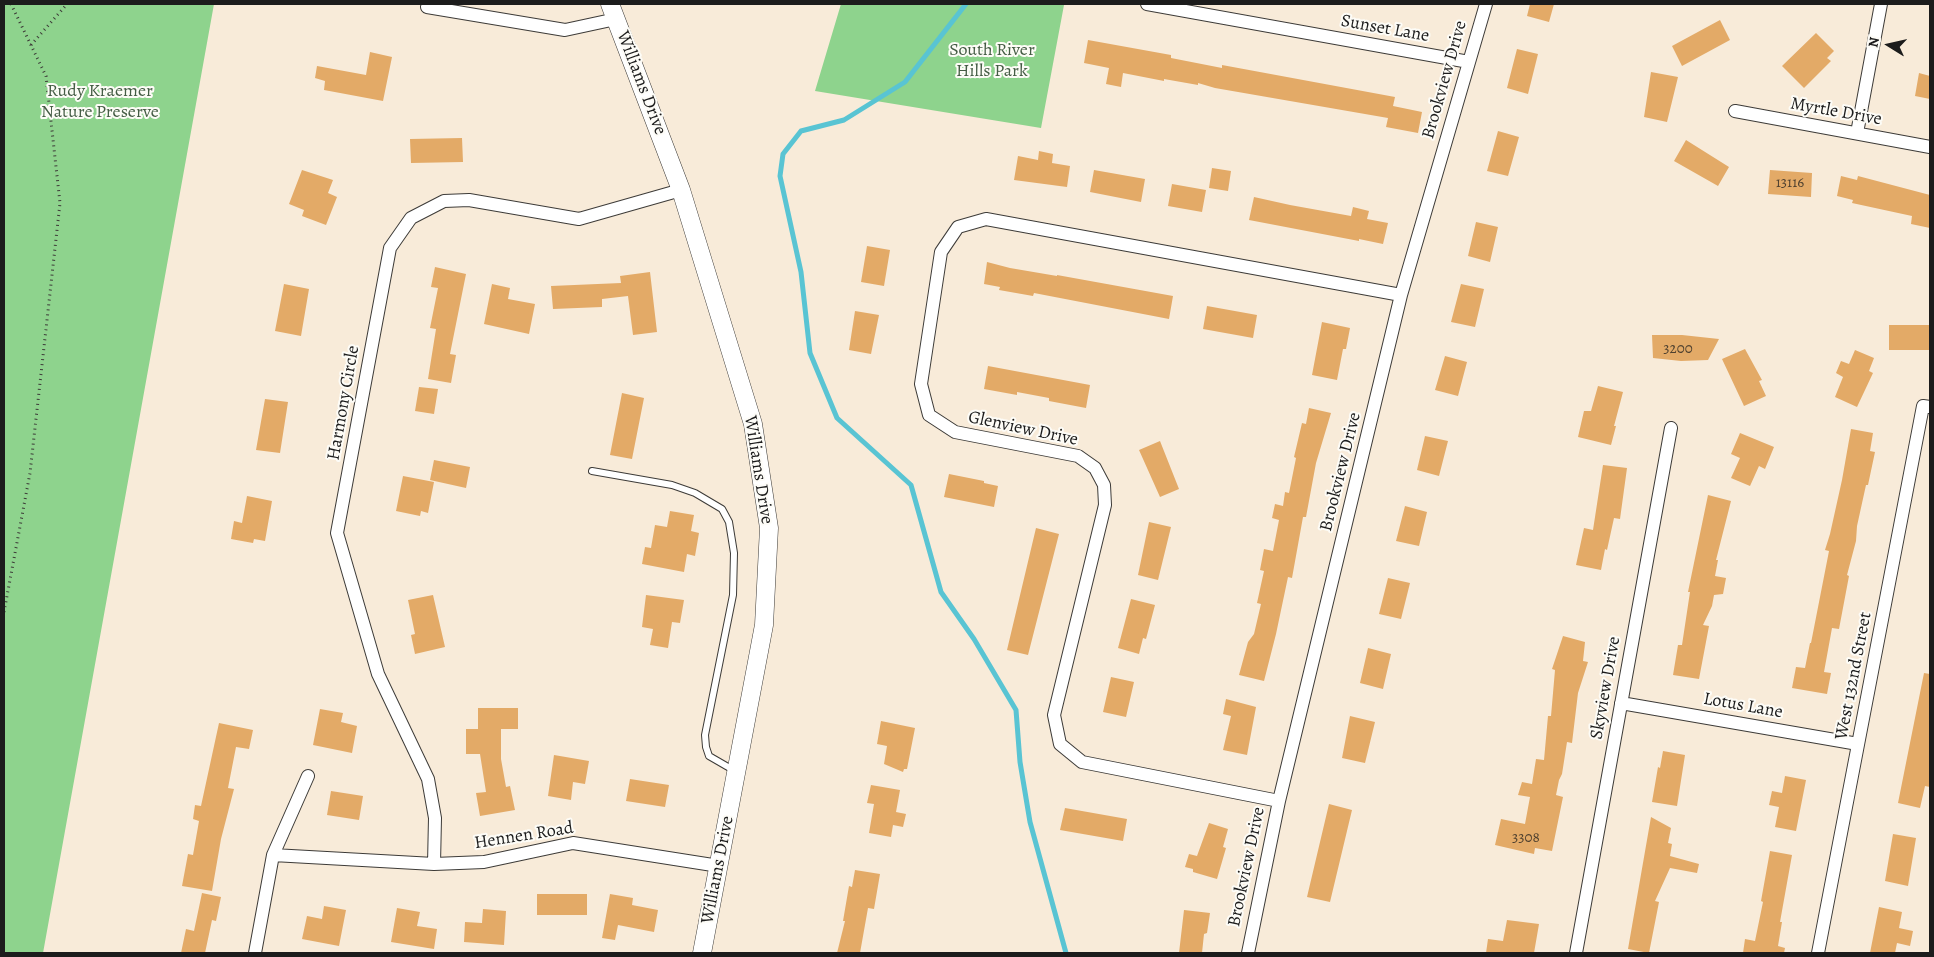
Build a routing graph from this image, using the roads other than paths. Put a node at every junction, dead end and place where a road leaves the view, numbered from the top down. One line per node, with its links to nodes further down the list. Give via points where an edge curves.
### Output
1 (1147, 4): 6 (street, Sunset Lane)
2 (1486, 4): 6 (street, Brookview Drive)
3 (1881, 4): 8 (street)
4 (427, 7): 5 (street, via 565,30)
5 (613, 12): 10 (main road, Williams Drive)
6 (1469, 62): 11 (street, Brookview Drive)
7 (1736, 111): 8 (street, Myrtle Drive)
8 (1857, 134): 9 (street, Myrtle Drive)
9 (1930, 147)
10 (681, 190): 17 (main road, Williams Drive, via 753,424 768,528 764,625); 21 (street, Harmony Circle, via 579,219 469,200 444,201 411,218 390,248 337,533 378,674 428,779 435,818)
11 (1401, 295): 19 (street, Brookview Drive); 19 (street, Glenview Drive, via 986,219 958,227 941,252 921,384 929,414 955,432 1078,456 1095,468 1104,485 1105,505 1054,715 1060,744 1082,762)
12 (1926, 407): 16 (street, West 132nd Street)
13 (1671, 428): 15 (street, Skyview Drive)
14 (592, 471): 17 (lane, via 672,485 695,493 722,509 734,553 733,596 705,735 709,756)
15 (1621, 703): 16 (street, Lotus Lane); 26 (street, Skyview Drive)
16 (1858, 744): 27 (street, West 132nd Street)
17 (737, 772): 22 (main road, Williams Drive)
18 (308, 776): 20 (street)
19 (1279, 801): 25 (street, Brookview Drive)
20 (273, 855): 21 (street, Hennen Road); 23 (street)
21 (434, 864): 22 (street, Hennen Road, via 484,862 573,843)
22 (719, 866): 24 (main road, Williams Drive)
23 (255, 953)
24 (702, 953)
25 (1248, 953)
26 (1576, 953)
27 (1818, 953)

